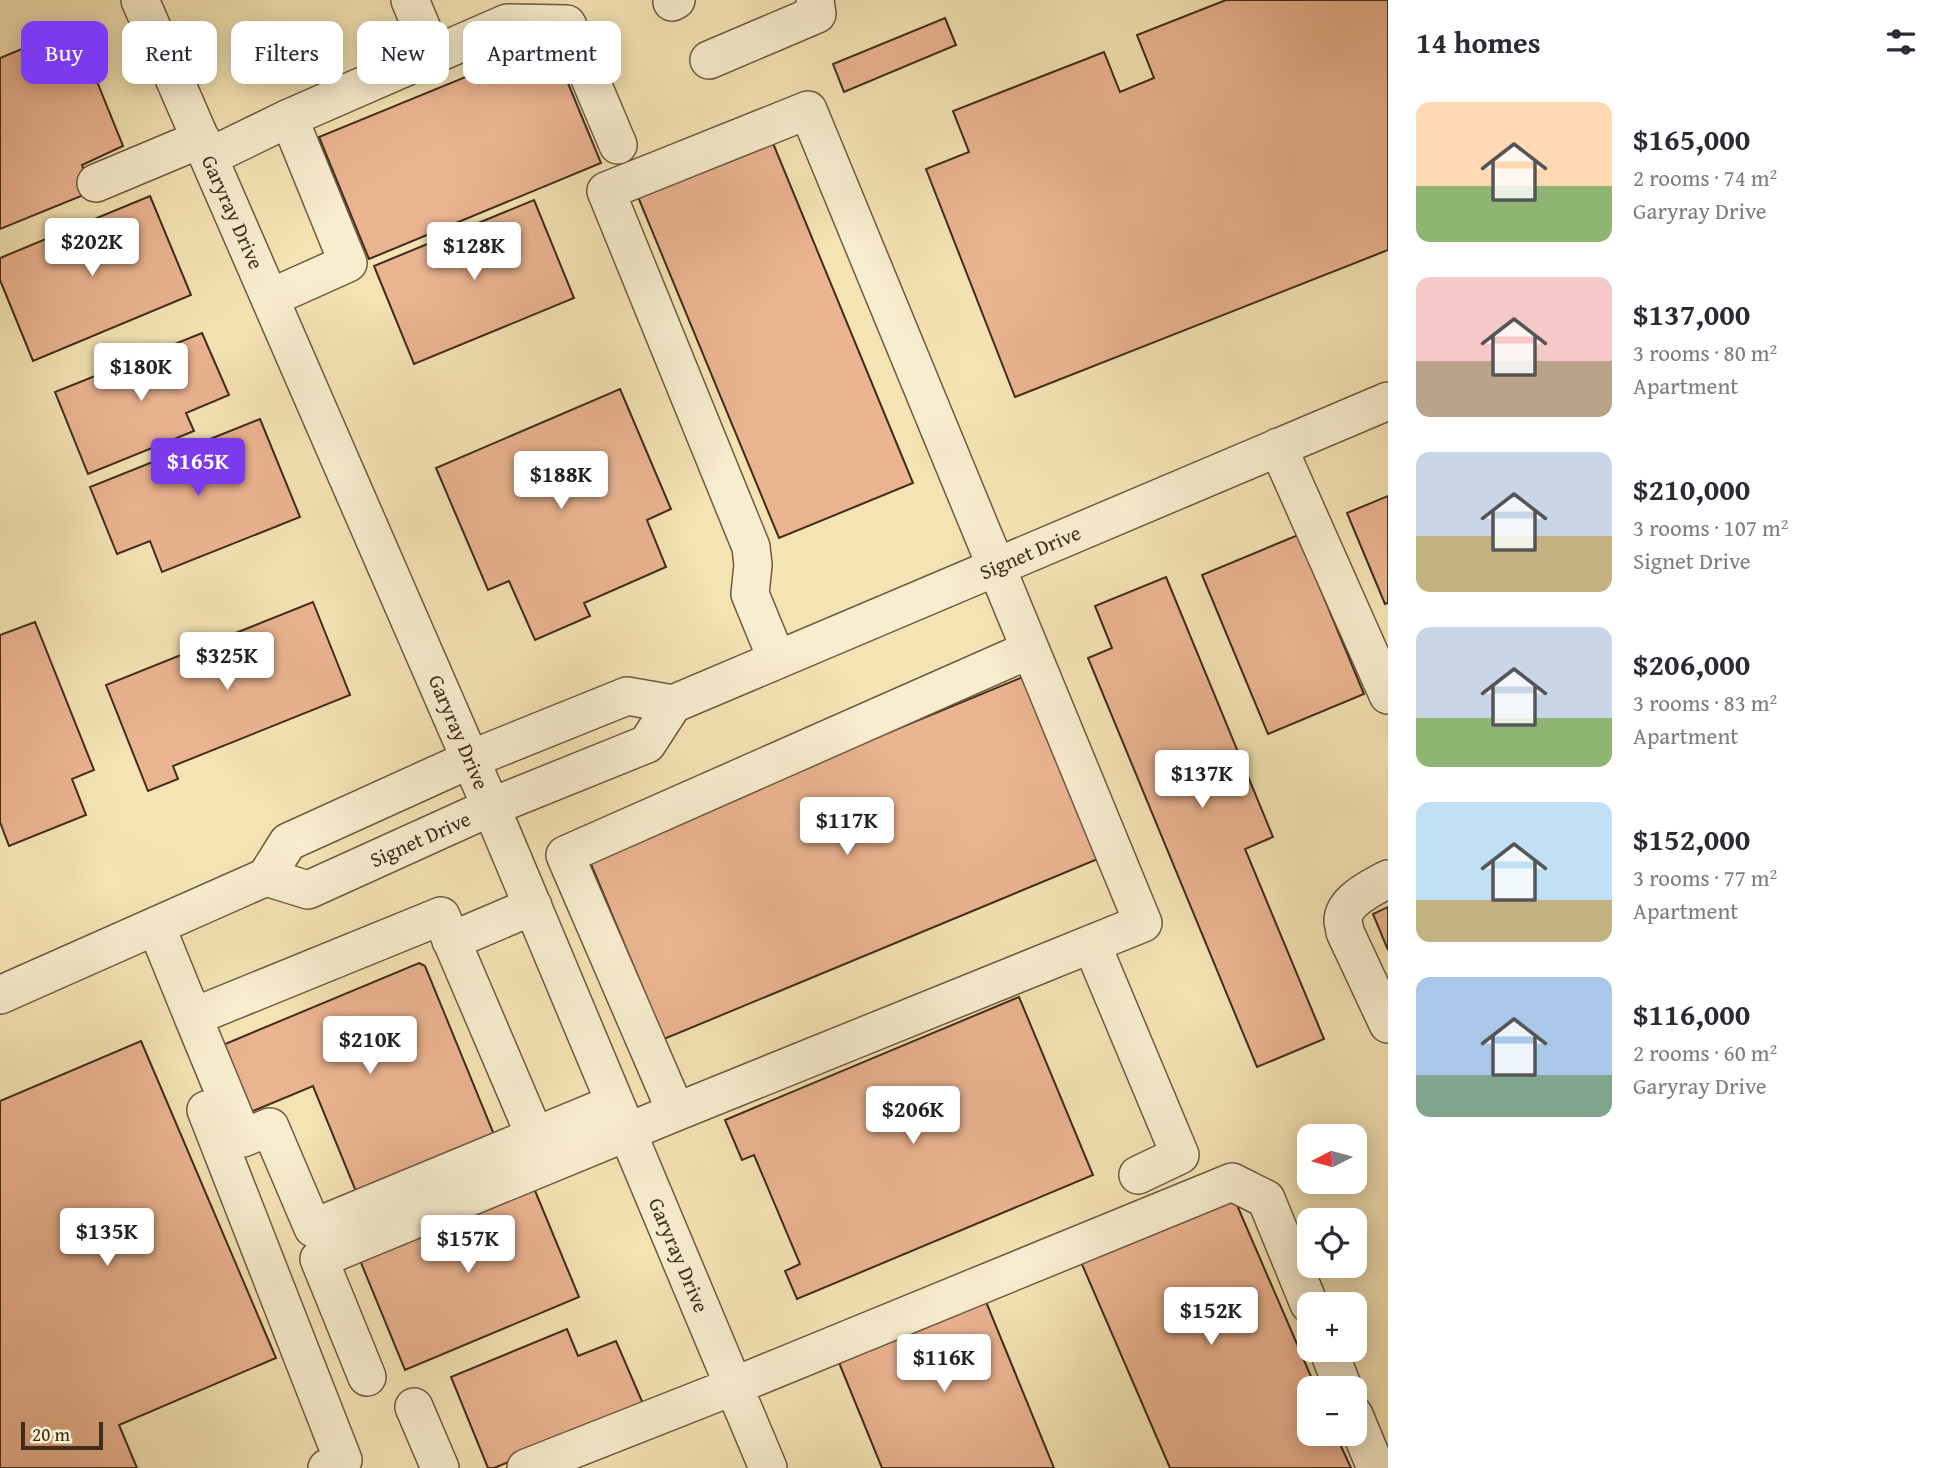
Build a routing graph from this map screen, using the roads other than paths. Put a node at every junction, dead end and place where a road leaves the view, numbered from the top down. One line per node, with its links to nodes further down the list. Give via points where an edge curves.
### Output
1 (410, 0): 4 (street)
2 (815, 0): 6 (street, via 817,14)
3 (148, 2): 10 (street, Garyray Drive)
4 (419, 21)
5 (449, 48): 9 (street, via 507,23 568,24)
6 (709, 60)
7 (367, 84): 8 (street)
8 (289, 118): 10 (street); 12 (street, via 348,263)
9 (618, 145)
10 (205, 148): 11 (street); 12 (street, Garyray Drive)
11 (96, 183)
12 (270, 298): 20 (street, Garyray Drive)
13 (1388, 401): 14 (street, Signet Drive)
14 (1278, 447): 15 (street, Signet Drive); 18 (street)
15 (995, 567): 16 (street); 17 (street, Signet Drive); 17 (street, via 808,110 606,191 751,547 750,594)
16 (1029, 650): 27 (street, via 1143,923); 31 (street, via 565,855)
17 (777, 660): 19 (street, Signet Drive)
18 (1388, 695)
19 (673, 704): 20 (street, via 626,696); 21 (street, Signet Drive, via 647,744)
20 (471, 759): 21 (street, Garyray Drive); 22 (street, via 288,842)
21 (491, 807): 22 (street, Signet Drive, via 308,890); 24 (street, Garyray Drive)
22 (265, 877): 25 (street)
23 (1388, 879): 30 (street, via 1348,906 1343,921)
24 (533, 906): 26 (street); 32 (street, Garyray Drive)
25 (147, 930): 28 (street); 29 (street); 40 (street, via 344,1460)
26 (452, 941): 29 (street, via 441,916); 33 (street)
27 (1092, 945): 31 (street); 34 (street, via 1180,1154)
28 (0, 995)
29 (193, 1017): 33 (street, via 243,1139 270,1127 313,1228)
30 (1388, 1024)
31 (676, 1112): 32 (street)
32 (622, 1118): 33 (street); 36 (street, via 319,1259); 37 (street, Garyray Drive)
33 (535, 1136)
34 (1138, 1175)
35 (1304, 1292): 37 (street, via 1266,1199 1232,1182)
36 (368, 1377)
37 (734, 1386): 42 (street); 43 (street, Garyray Drive)
38 (414, 1407): 41 (street)
39 (1367, 1446): 44 (street)
40 (327, 1468)
41 (440, 1468)
42 (527, 1468)
43 (768, 1468)
44 (1376, 1468)

